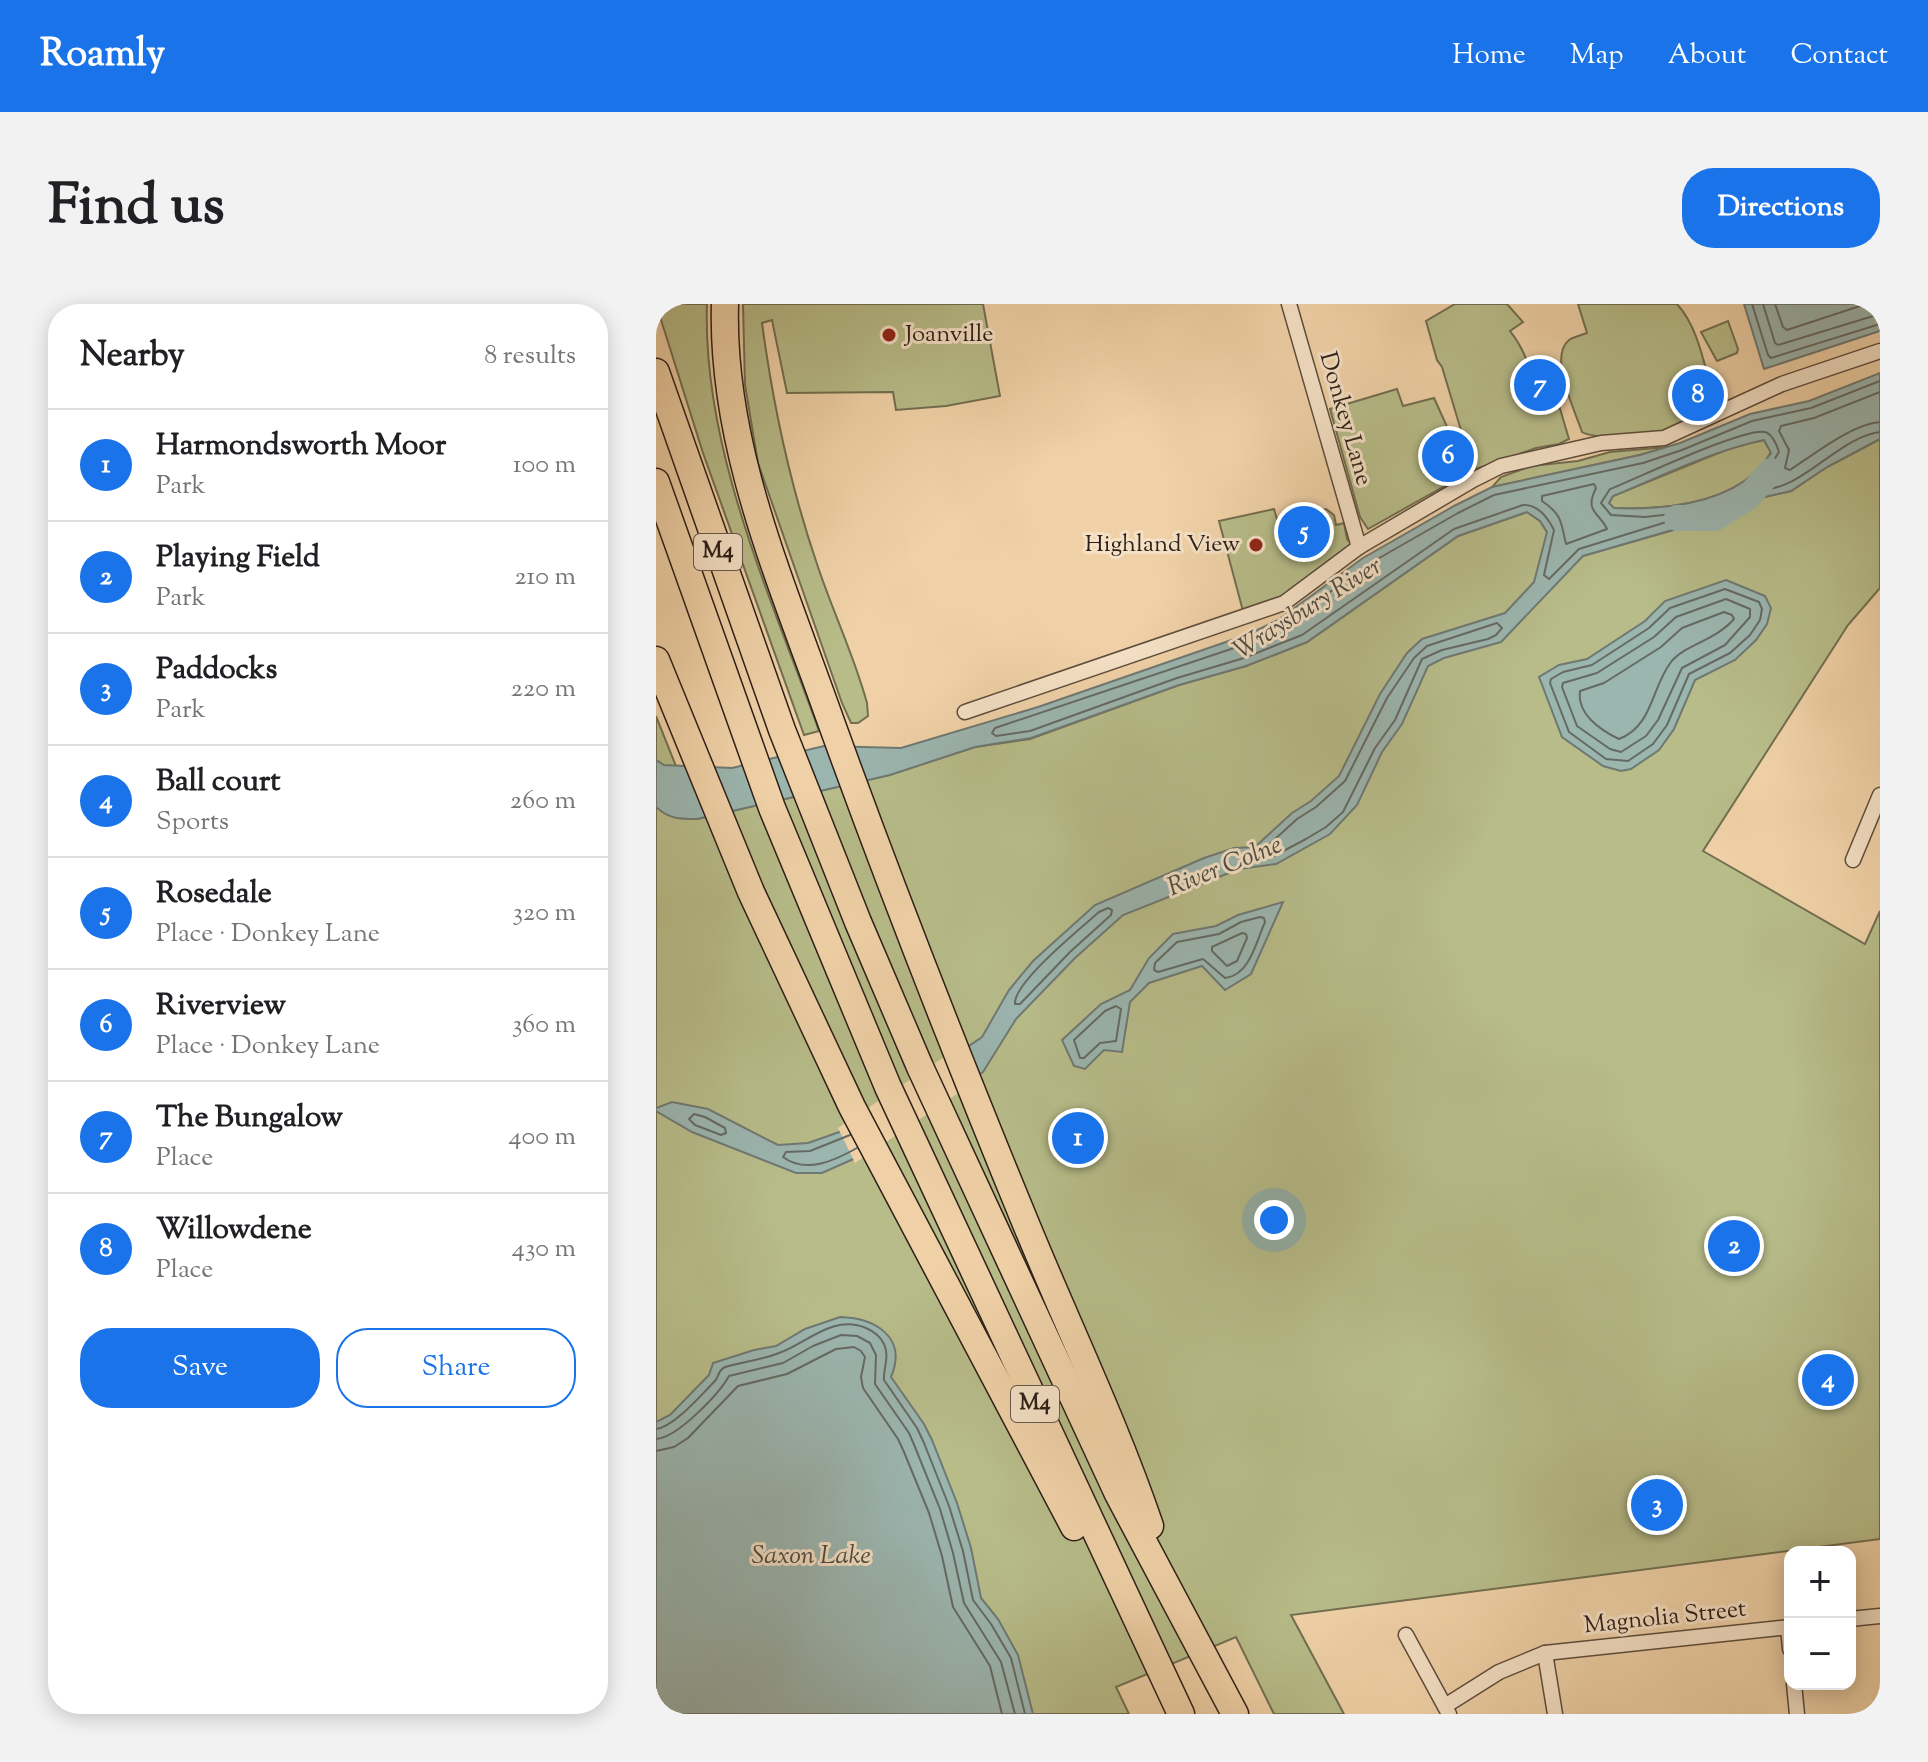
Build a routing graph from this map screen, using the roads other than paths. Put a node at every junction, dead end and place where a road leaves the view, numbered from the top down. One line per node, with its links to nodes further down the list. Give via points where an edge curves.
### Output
1 (725, 304): 11 (highway, via 738,442 761,522 857,794 976,1102 1129,1464)
2 (1289, 304): 6 (street, Donkey Lane)
3 (1880, 351): 6 (street, via 1782,384 1664,438 1601,443 1501,466)
4 (656, 372): 11 (highway, M4, via 808,799 920,1067 1118,1494)
5 (656, 482): 17 (highway, M4, via 772,808 888,1087)
6 (1359, 547): 8 (street, via 1284,603)
7 (656, 660): 17 (highway, via 719,817 852,1107 1091,1560)
8 (965, 712)
9 (1880, 795): 10 (street)
10 (1853, 860)
11 (1173, 1594): 21 (highway, M4)
12 (1880, 1616): 13 (street)
13 (1856, 1618)
14 (1784, 1628): 16 (street, Magnolia Street)
15 (1406, 1635): 19 (street)
16 (1545, 1653): 19 (street, Magnolia Street, via 1499,1672); 22 (street)
17 (1157, 1664): 20 (highway, M4)
18 (1795, 1690): 23 (street)
19 (1447, 1710)
20 (1181, 1714)
21 (1235, 1714)
22 (1555, 1714)
23 (1797, 1714)

